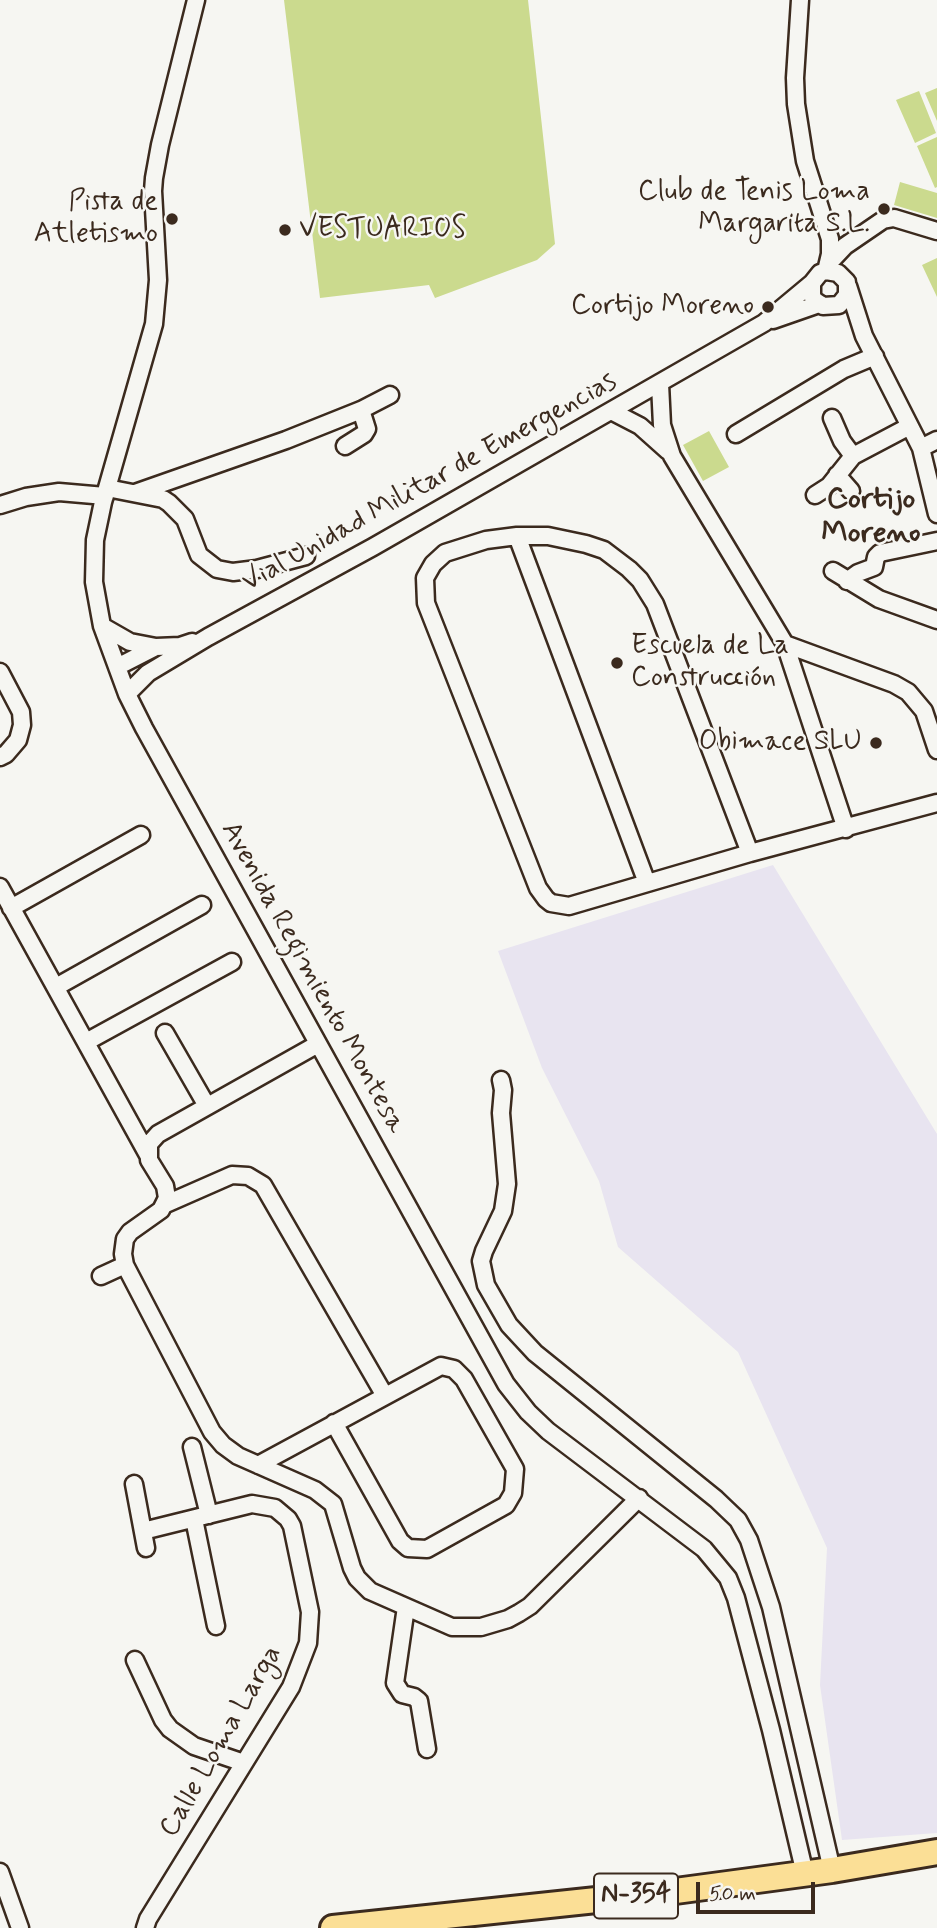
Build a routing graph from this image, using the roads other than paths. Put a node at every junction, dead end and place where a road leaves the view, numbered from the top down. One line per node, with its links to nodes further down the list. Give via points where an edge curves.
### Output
1 (196, 0): 25 (street, Avenida Regimiento Montesa, via 154,178 158,281 154,324)
2 (800, 0): 4 (street, via 795,78 798,116 805,161 829,231)
3 (937, 231): 4 (street, via 894,218 883,220 845,246)
4 (827, 267): 5 (street); 6 (street)
5 (847, 282): 7 (street, via 847,295 839,305); 9 (street)
6 (812, 283): 7 (street, via 812,295); 8 (street, Vial Unidad Militar de Emergencias)
7 (825, 306): 8 (street, Vial Unidad Militar de Emergencias); 9 (street, via 847,318)
8 (764, 323): 11 (street, Vial Unidad Militar de Emergencias)
9 (864, 336): 10 (street)
10 (875, 356): 16 (street); 17 (street, via 844,369)
11 (660, 384): 14 (street, Vial Unidad Militar de Emergencias); 21 (street, via 662,425)
12 (390, 396): 13 (street)
13 (361, 410): 19 (street, via 367,429); 26 (street)
14 (611, 411): 21 (street, via 640,426); 37 (street, Vial Unidad Militar de Emergencias)
15 (832, 418): 22 (street)
16 (908, 427): 20 (street); 22 (street)
17 (736, 434)
18 (937, 440): 20 (street)
19 (345, 446)
20 (920, 448): 29 (street)
21 (672, 456): 38 (street)
22 (853, 456): 23 (street)
23 (837, 475): 24 (street); 27 (street)
24 (851, 491)
25 (106, 492): 26 (street); 28 (street, via 59,492); 36 (street, Avenida Regimiento Montesa, via 94,559)
26 (135, 493): 32 (street, via 163,499 175,507 189,527 199,555 217,569 257,569)
27 (815, 495)
28 (0, 505)
29 (936, 507)
30 (517, 536): 48 (street, via 557,538 604,550 648,591); 49 (street); 49 (street, via 465,545 439,558 425,578 426,603 541,894 551,903 569,906)
31 (937, 541): 34 (street, via 880,553 874,567)
32 (306, 556)
33 (833, 571): 34 (street)
34 (848, 581): 35 (street, via 897,607)
35 (937, 620)
36 (102, 625): 39 (street, via 131,642); 40 (street, Avenida Regimiento Montesa)
37 (208, 637): 39 (street, via 180,646); 42 (street, Vial Unidad Militar de Emergencias, via 148,673)
38 (785, 645): 43 (street, via 908,692 923,711); 46 (street)
39 (156, 647): 40 (street)
40 (117, 667): 42 (street, Avenida Regimiento Montesa)
41 (0, 672): 44 (street, via 22,719 18,740)
42 (127, 694): 57 (street, Avenida Regimiento Montesa)
43 (937, 750)
44 (0, 757)
45 (937, 803): 46 (street)
46 (846, 829): 48 (street)
47 (141, 835): 52 (street)
48 (750, 853): 49 (street)
49 (647, 883)
50 (0, 887): 52 (street)
51 (202, 905): 54 (street)
52 (11, 908): 54 (street)
53 (232, 962): 56 (street)
54 (56, 987): 56 (street)
55 (165, 1033): 59 (street)
56 (86, 1042): 60 (street)
57 (318, 1044): 59 (street); 69 (street, Avenida Regimiento Montesa, via 506,1384 548,1431)
58 (502, 1080): 79 (street, via 506,1199 481,1261 486,1285 509,1325 535,1353 738,1520 771,1607)
59 (207, 1106): 60 (street, via 153,1138)
60 (148, 1155): 61 (street, via 165,1186)
61 (166, 1204): 62 (street, via 130,1232 124,1246); 64 (street, via 232,1175 248,1176 263,1185)
62 (125, 1265): 63 (street); 67 (street, via 212,1432 230,1451)
63 (101, 1276)
64 (385, 1396): 65 (street); 65 (street, via 441,1366 459,1373 515,1469 515,1485 506,1505 427,1549 408,1548)
65 (334, 1423): 67 (street)
66 (192, 1447): 70 (street)
67 (258, 1465): 73 (street, via 315,1490 333,1504 357,1577 370,1591)
68 (134, 1484): 71 (street)
69 (639, 1498): 73 (street, via 530,1606 508,1619 481,1627 452,1627); 81 (street, Avenida Regimiento Montesa, via 704,1549 732,1588)
70 (201, 1517): 71 (street, Calle Loma Larga); 74 (street); 77 (street, Calle Loma Larga, via 252,1504 282,1513 295,1534 310,1612 308,1643 298,1673)
71 (143, 1531): 72 (street)
72 (146, 1548)
73 (406, 1607): 76 (street, via 395,1684 402,1694 419,1702)
74 (216, 1626)
75 (135, 1660): 77 (street, via 170,1728 194,1746)
76 (426, 1749)
77 (244, 1763): 83 (street, Calle Loma Larga)
78 (937, 1852): 79 (highway, N-354)
79 (832, 1870): 81 (highway, N-354)
80 (0, 1872): 82 (street)
81 (805, 1874): 84 (highway, N-354)
82 (20, 1928)
83 (145, 1928)
84 (333, 1928)

